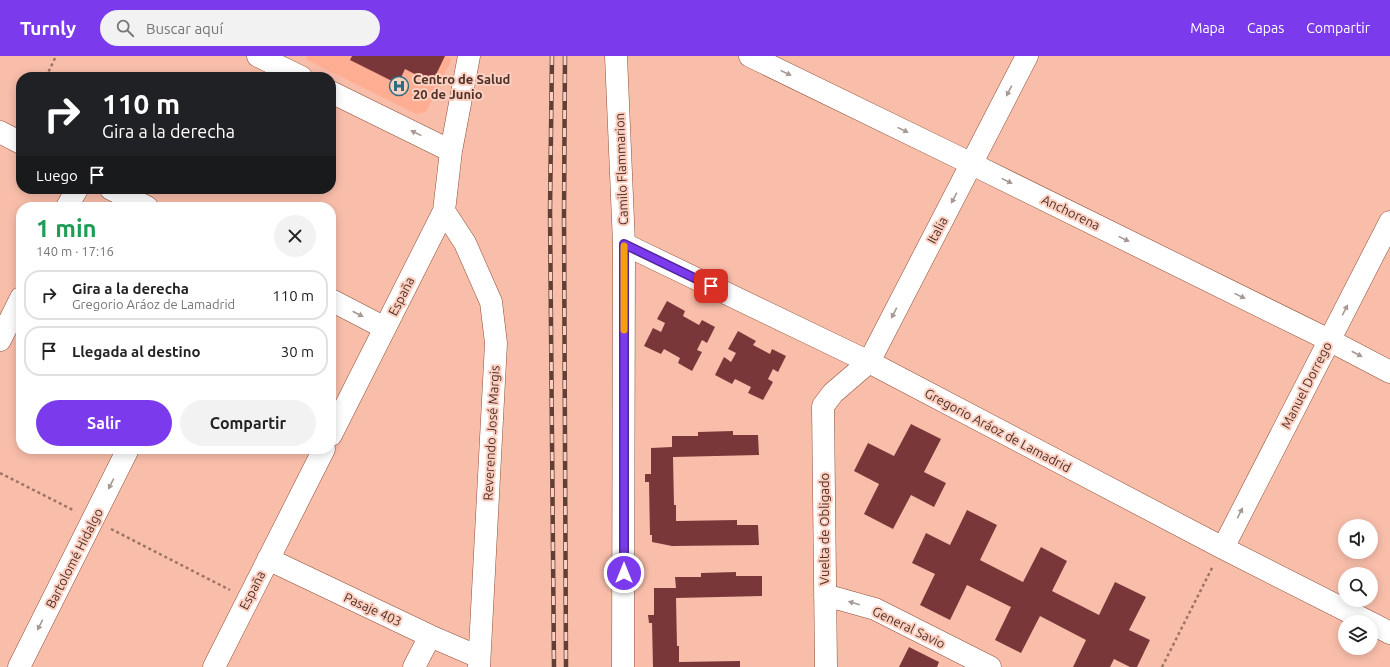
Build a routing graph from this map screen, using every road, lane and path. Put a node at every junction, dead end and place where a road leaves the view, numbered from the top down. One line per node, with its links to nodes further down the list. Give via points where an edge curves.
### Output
1 (56, 56): 7 (path)
2 (258, 56): 8 (street)
3 (469, 56): 12 (street)
4 (616, 56): 18 (street, Camilo Flammarion)
5 (750, 56): 13 (street, Anchorena, one-way to 13)
6 (1027, 56): 13 (street, Italia, one-way to 13)
7 (48, 72)
8 (291, 72)
9 (336, 94): 12 (street, one-way to 9)
10 (0, 132): 11 (street)
11 (16, 140)
12 (451, 151): 16 (street, España)
13 (972, 164): 23 (street, Anchorena, one-way to 23); 24 (street, Italia, one-way to 24)
14 (121, 194): 15 (street)
15 (137, 202)
16 (444, 211): 21 (street, España); 40 (street, Reverendo José Margis, via 465,243 491,302 496,343)
17 (1390, 222): 23 (street, Manuel Dorrego, one-way to 17)
18 (624, 244): 24 (street, Gregorio Aráoz de Lamadrid); 44 (street, Camilo Flammarion)
19 (336, 303): 21 (street, one-way to 21)
20 (16, 308): 22 (street)
21 (385, 328): 27 (street, España)
22 (0, 340)
23 (1329, 340): 25 (street, Anchorena, one-way to 25); 32 (street, Manuel Dorrego, one-way to 23)
24 (869, 362): 26 (street, Italia); 32 (street, Gregorio Aráoz de Lamadrid)
25 (1390, 372)
26 (832, 393): 34 (street, Vuelta de Obligado, via 824,406)
27 (336, 425)
28 (126, 454): 31 (street, Bartolomé Hidalgo, one-way to 31)
29 (321, 454): 33 (street, España)
30 (0, 473): 31 (path)
31 (93, 520): 35 (path); 41 (street, Bartolomé Hidalgo, one-way to 41)
32 (1222, 548): 36 (street, Gregorio Aráoz de Lamadrid); 47 (path)
33 (268, 559): 35 (street, España); 39 (street, Pasaje 403)
34 (825, 595): 45 (street, Vuelta de Obligado); 46 (street, General Savio, one-way to 34, via 875,609)
35 (248, 599): 42 (street, España)
36 (1356, 615)
37 (1378, 626): 38 (street, Gregorio Aráoz de Lamadrid)
38 (1390, 633)
39 (430, 636): 40 (street, Pasaje 403); 43 (street)
40 (479, 662)
41 (20, 667)
42 (214, 667)
43 (414, 667)
44 (623, 667)
45 (826, 667)
46 (990, 667)
47 (1162, 667)

